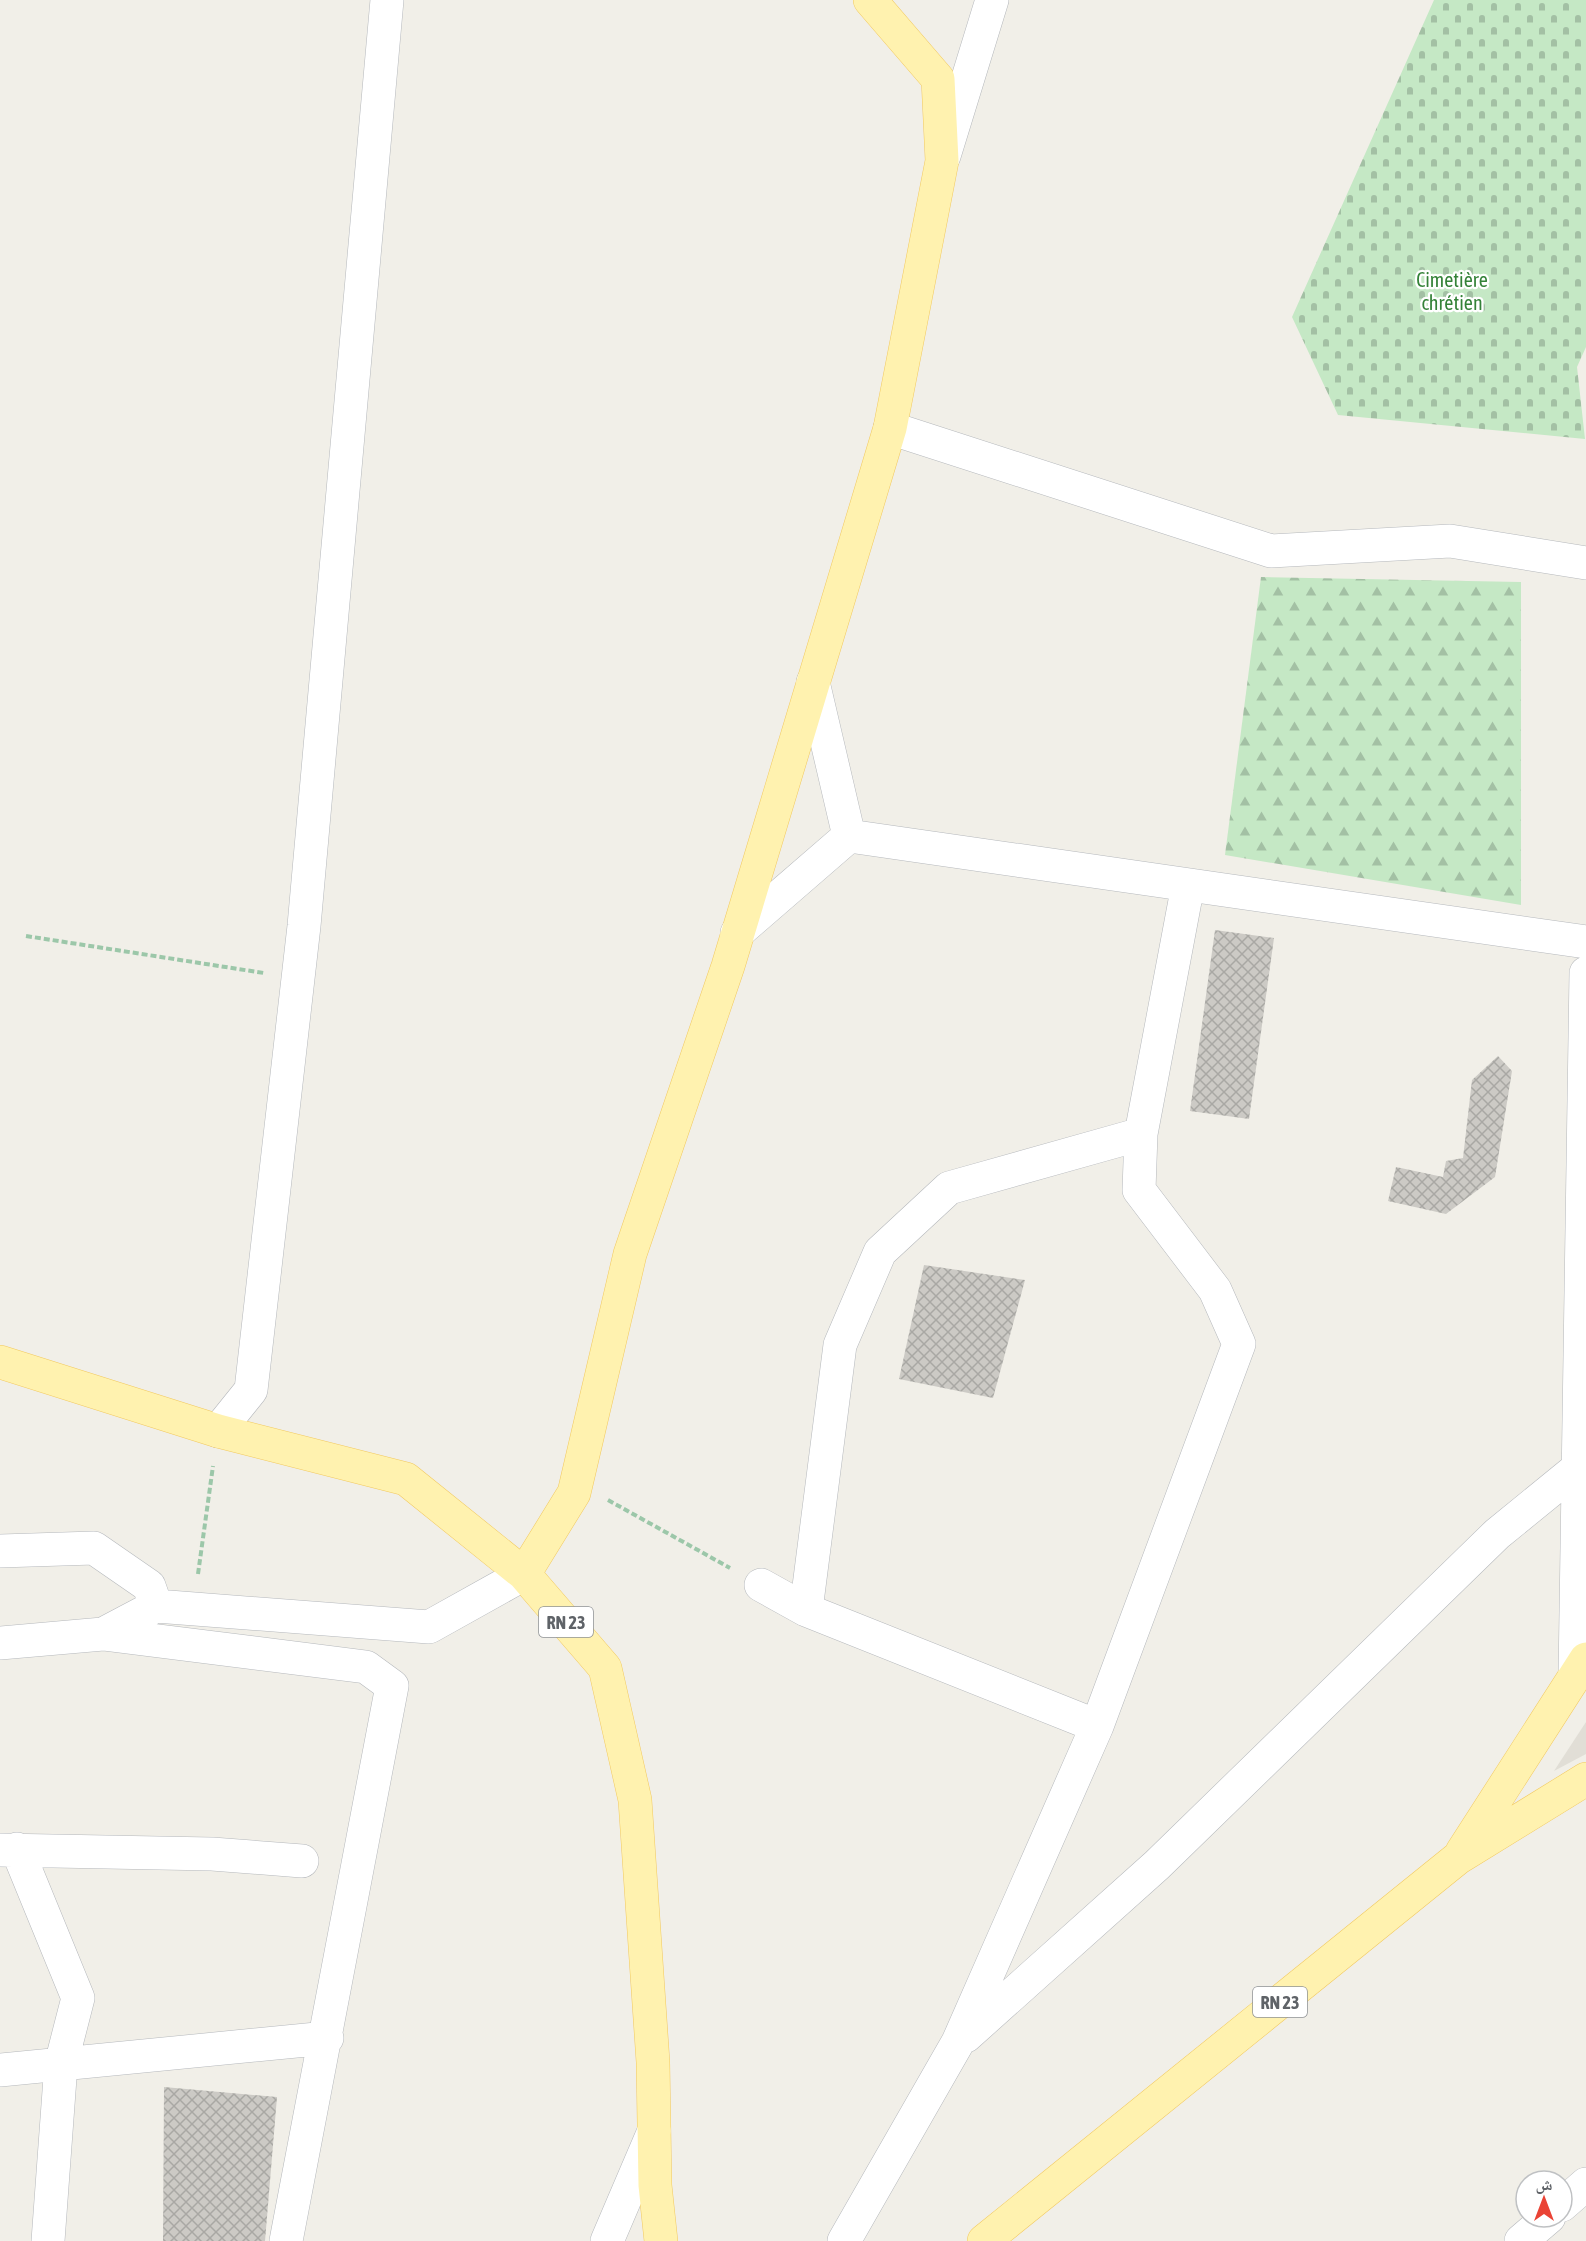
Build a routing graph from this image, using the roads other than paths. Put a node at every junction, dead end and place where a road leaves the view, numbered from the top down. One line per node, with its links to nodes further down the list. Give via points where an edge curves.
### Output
1 (387, 0): 15 (street, via 298,978 251,1390)
2 (870, 0): 4 (main road, via 938,79)
3 (992, 0): 4 (street)
4 (942, 161): 5 (main road)
5 (890, 428): 6 (street, via 1271,551 1450,541); 7 (main road)
6 (1586, 563)
7 (813, 682): 8 (street); 10 (main road)
8 (849, 836): 9 (street); 10 (street)
9 (1188, 885): 11 (street); 13 (street)
10 (737, 933): 18 (main road, via 630,1254 574,1493)
11 (1586, 942)
12 (1586, 973): 16 (street)
13 (1141, 1134): 21 (street, via 949,1188 880,1252 840,1345); 25 (street, via 1139,1190 1215,1290 1239,1344)
14 (0, 1362): 15 (main road, RN 23)
15 (218, 1431): 18 (main road, RN 23, via 406,1479)
16 (1578, 1468): 24 (street); 31 (street, via 1497,1534 1157,1865)
17 (0, 1551): 20 (street, via 94,1548 149,1586)
18 (524, 1574): 20 (street, via 429,1627); 34 (main road, RN 23, via 605,1668 635,1800)
19 (761, 1585): 21 (street)
20 (156, 1606): 22 (street)
21 (806, 1610): 25 (street)
22 (103, 1634): 23 (street); 30 (street, via 366,1667 392,1686)
23 (0, 1644)
24 (1580, 1668): 28 (main road)
25 (1097, 1726): 31 (street)
26 (1586, 1779): 28 (main road, RN 23)
27 (8, 1849): 29 (street, via 212,1854); 32 (street, via 78,1998)
28 (1458, 1858): 43 (main road, RN 23)
29 (302, 1861)
30 (327, 2038): 32 (street); 39 (street)
31 (958, 2043): 42 (street)
32 (61, 2064): 33 (street); 38 (street)
33 (0, 2070)
34 (654, 2131): 40 (street); 41 (main road, RN 23)
35 (1586, 2184): 36 (street)
36 (1574, 2194)
37 (1535, 2229): 44 (street)
38 (48, 2241)
39 (286, 2241)
40 (607, 2241)
41 (661, 2241)
42 (844, 2241)
43 (984, 2241)
44 (1521, 2241)

